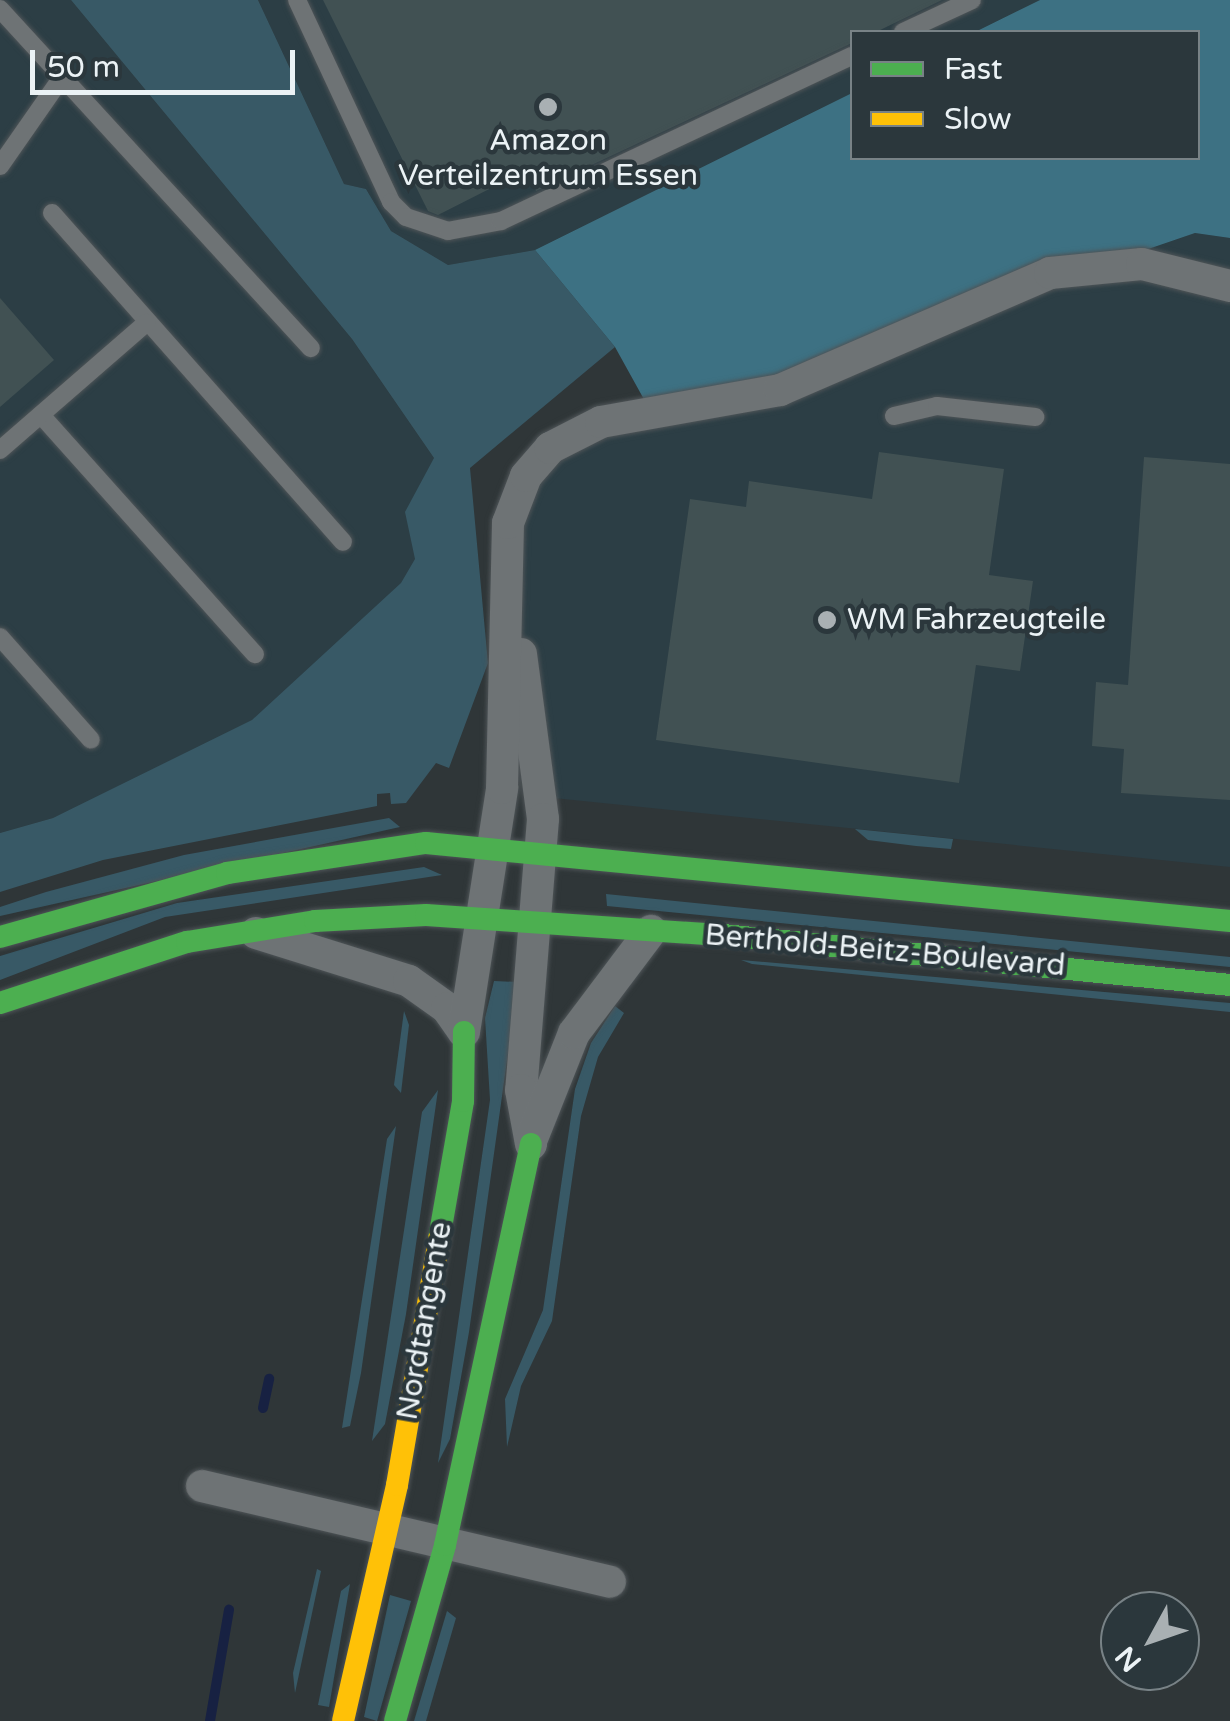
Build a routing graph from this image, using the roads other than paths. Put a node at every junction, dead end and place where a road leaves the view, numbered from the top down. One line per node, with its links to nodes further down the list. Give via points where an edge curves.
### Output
1 (297, 0): 5 (lane, via 391,202 406,217 448,231 502,221)
2 (972, 0): 4 (lane)
3 (0, 9): 6 (lane)
4 (907, 30)
5 (850, 57)
6 (60, 80): 7 (lane); 11 (lane, via 106,118)
7 (0, 166)
8 (52, 213): 10 (lane)
9 (1230, 286): 17 (street, via 1142,264 1064,270 780,390 586,426 550,448 519,489 508,523)
10 (146, 323): 12 (lane); 16 (lane)
11 (311, 348)
12 (41, 415): 15 (lane); 19 (lane)
13 (894, 416): 14 (lane, via 937,406)
14 (1034, 417)
15 (0, 450)
16 (344, 542)
17 (510, 590): 21 (street); 22 (street, via 540,763)
18 (0, 637): 20 (lane)
19 (255, 654)
20 (91, 740)
21 (496, 847): 22 (main road, Berthold-Beitz-Boulevard); 23 (street); 28 (main road, Berthold-Beitz-Boulevard, via 410,844 259,867 102,903)
22 (543, 852): 24 (street); 25 (main road, Berthold-Beitz-Boulevard)
23 (486, 917): 24 (main road, Berthold-Beitz-Boulevard); 27 (main road, Berthold-Beitz-Boulevard, via 372,916); 31 (street, Nordtangente)
24 (540, 921): 26 (main road, Berthold-Beitz-Boulevard); 32 (street, Nordtangente, via 521,1090)
25 (1230, 921)
26 (651, 930): 29 (main road, Berthold-Beitz-Boulevard); 32 (street, Nordtangente, via 574,1032)
27 (232, 933): 30 (main road, Berthold-Beitz-Boulevard, via 104,965); 31 (street, via 398,976 440,1002)
28 (0, 937)
29 (1230, 985)
30 (0, 1003)
31 (464, 1032): 34 (main road, Nordtangente, via 463,1101)
32 (530, 1144): 35 (main road, Nordtangente, via 505,1287)
33 (202, 1486): 34 (street)
34 (387, 1531): 35 (street); 37 (main road, Nordtangente)
35 (445, 1544): 36 (street); 38 (main road, Nordtangente)
36 (610, 1582)
37 (343, 1721)
38 (395, 1721)

